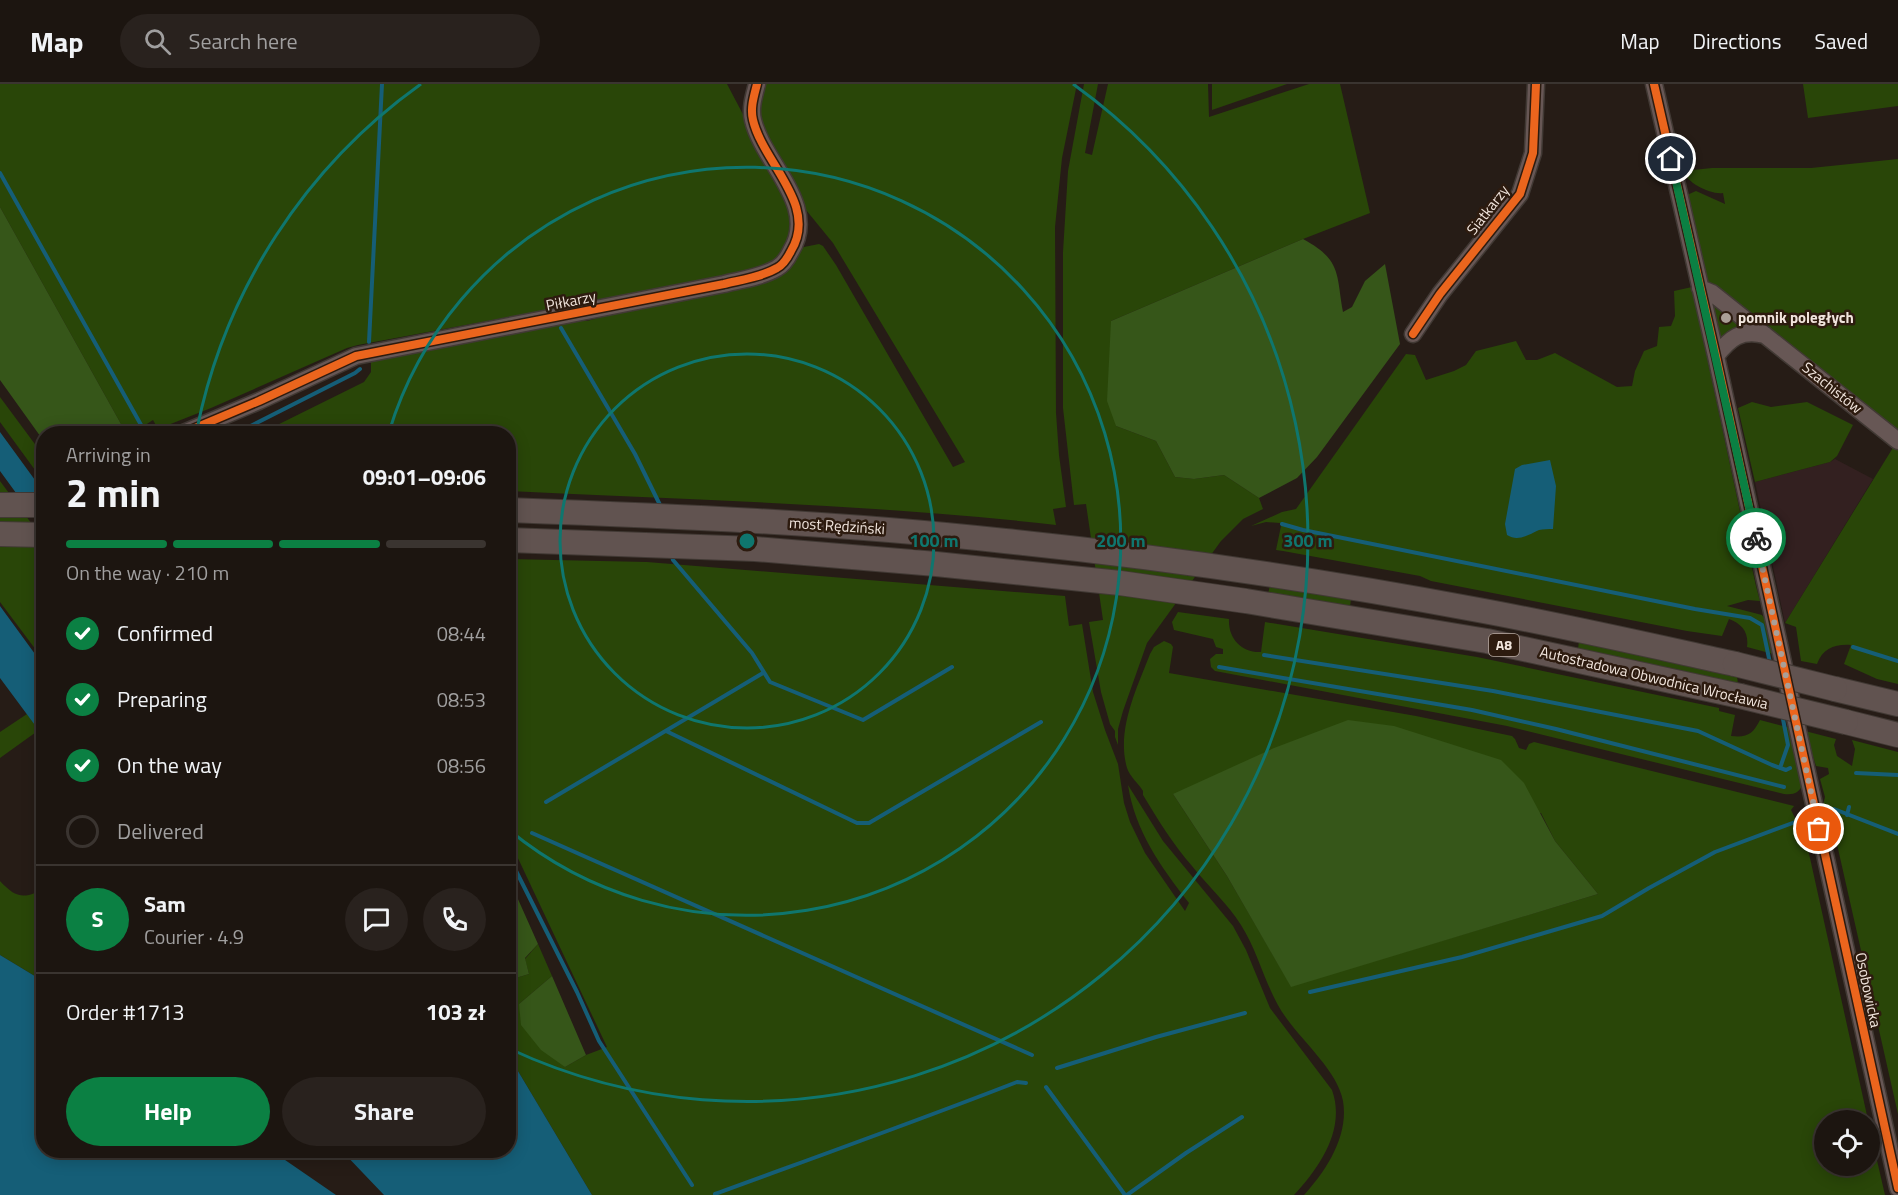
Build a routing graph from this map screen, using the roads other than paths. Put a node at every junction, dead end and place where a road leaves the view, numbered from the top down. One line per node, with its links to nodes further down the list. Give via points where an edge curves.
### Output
1 (758, 84): 8 (street, Piłkarzy, via 752,117 798,212 800,229 795,245 779,267 724,284 356,356)
2 (1536, 84): 5 (street, Siatkarzy, via 1533,153 1520,194)
3 (1654, 84): 4 (street, Osobowicka)
4 (1700, 288): 6 (street, Szachistów); 7 (street, Osobowicka)
5 (1413, 334)
6 (1766, 335): 7 (street, via 1738,334); 9 (street, Szachistów)
7 (1716, 356): 20 (street, Osobowicka)
8 (200, 426)
9 (1898, 441)
10 (0, 505): 11 (highway)
11 (36, 505)
12 (516, 510): 16 (highway, most Rędziński / A8, via 868,527)
13 (0, 534): 14 (highway)
14 (36, 535)
15 (516, 540): 17 (highway, most Rędziński / A8, via 755,549 936,564 1119,583)
16 (1271, 576): 18 (highway, Autostradowa Obwodnica Wrocławia / A8, bridge, via 1474,609 1735,664)
17 (1267, 604): 19 (highway, Autostradowa Obwodnica Wrocławia / A8, bridge, via 1487,641)
18 (1898, 704)
19 (1898, 735)
20 (1898, 1188)

